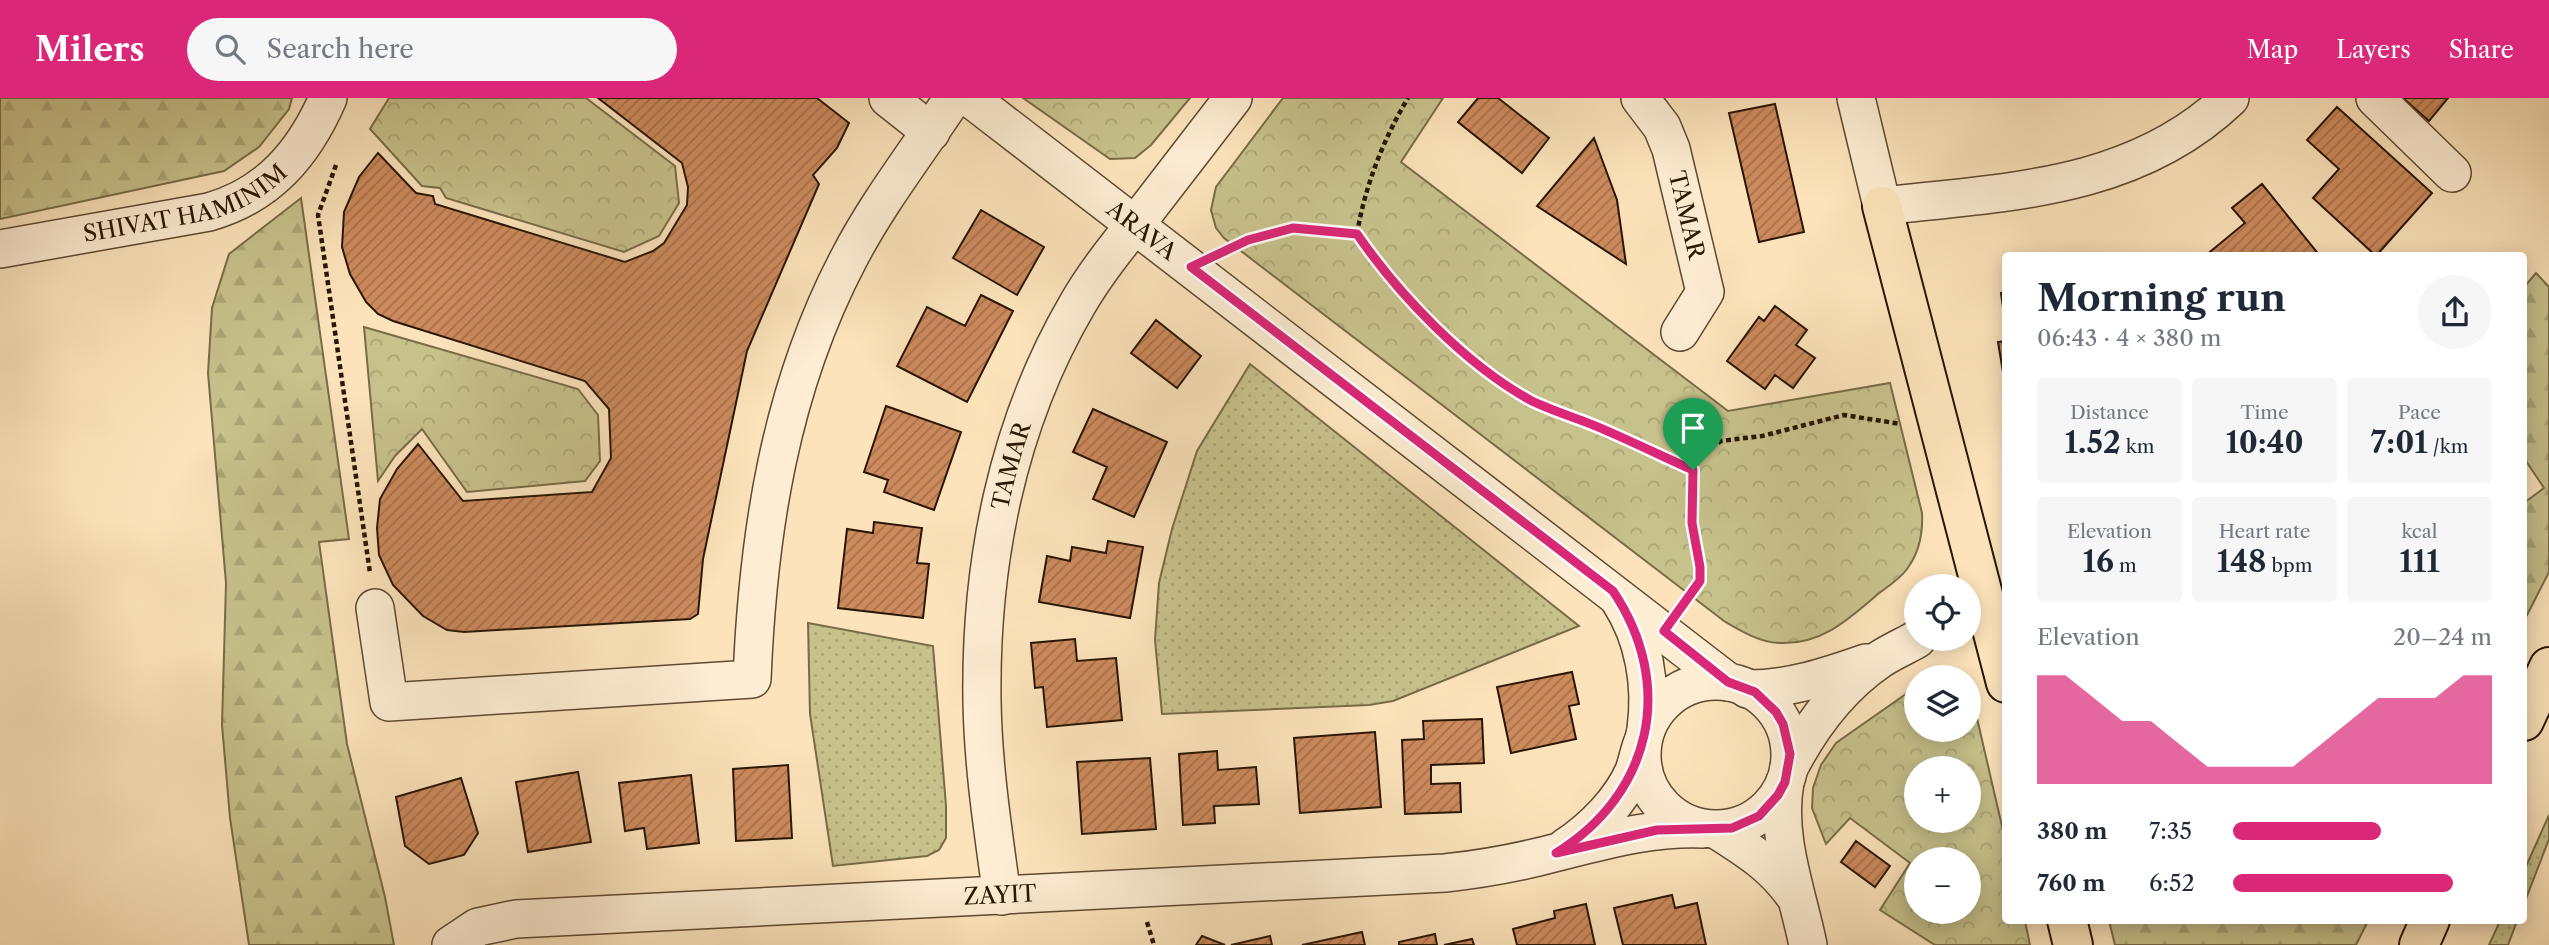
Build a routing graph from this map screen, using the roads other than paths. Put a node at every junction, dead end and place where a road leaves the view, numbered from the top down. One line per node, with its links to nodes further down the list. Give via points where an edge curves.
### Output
1 (328, 98): 14 (street, SHIVAT HAMINIM, via 304,142 279,174 229,206)
2 (888, 98): 10 (street)
3 (953, 98): 10 (street)
4 (970, 98): 13 (street, ARAVA)
5 (1233, 98): 13 (street, TAMAR)
6 (1640, 98): 15 (street, TAMAR, via 1662,127 1671,149 1705,292)
7 (1856, 98): 12 (street)
8 (2230, 98): 12 (street, via 2171,143 2125,166 2022,190)
9 (2375, 98): 11 (street)
10 (931, 132): 18 (street, via 850,256 822,311 801,369 783,428 760,551 752,679 389,702)
11 (2452, 173)
12 (1882, 206): 16 (main road, via 1940,431)
13 (1135, 224): 17 (street, ARAVA); 30 (street, TAMAR, via 1078,304 1042,373 1014,447 995,527 984,612 982,702 988,797)
14 (0, 249)
15 (1680, 332)
16 (1970, 574)
17 (1613, 591): 24 (street, ARAVA); 26 (street, ARAVA, via 1642,654 1650,705)
18 (375, 608)
19 (1981, 617): 23 (main road)
20 (1904, 646): 21 (street)
21 (1880, 659): 24 (street, via 1802,684 1768,689); 27 (street, via 1825,711)
22 (2549, 667): 25 (main road)
23 (2002, 672)
24 (1738, 685): 26 (street, via 1699,683 1672,695 1657,710); 27 (street, via 1766,701 1783,724 1790,754)
25 (2527, 715)
26 (1644, 736): 28 (street, via 1643,772 1655,799 1676,819); 29 (street, ZAYIT, via 1633,772 1615,800 1594,825)
27 (1787, 775): 28 (street, via 1778,795 1759,816 1732,828); 31 (street, via 1781,802 1783,828)
28 (1710, 830): 29 (street, ZAYIT, via 1657,830); 31 (street, via 1759,856)
29 (1556, 853): 30 (street, ZAYIT, via 1423,875)
30 (1002, 896): 34 (street, ZAYIT, via 516,919 478,927)
31 (1797, 899): 35 (street)
32 (2068, 924): 36 (main road)
33 (2428, 924): 37 (main road)
34 (451, 945)
35 (1808, 945)
36 (2073, 945)
37 (2418, 945)

